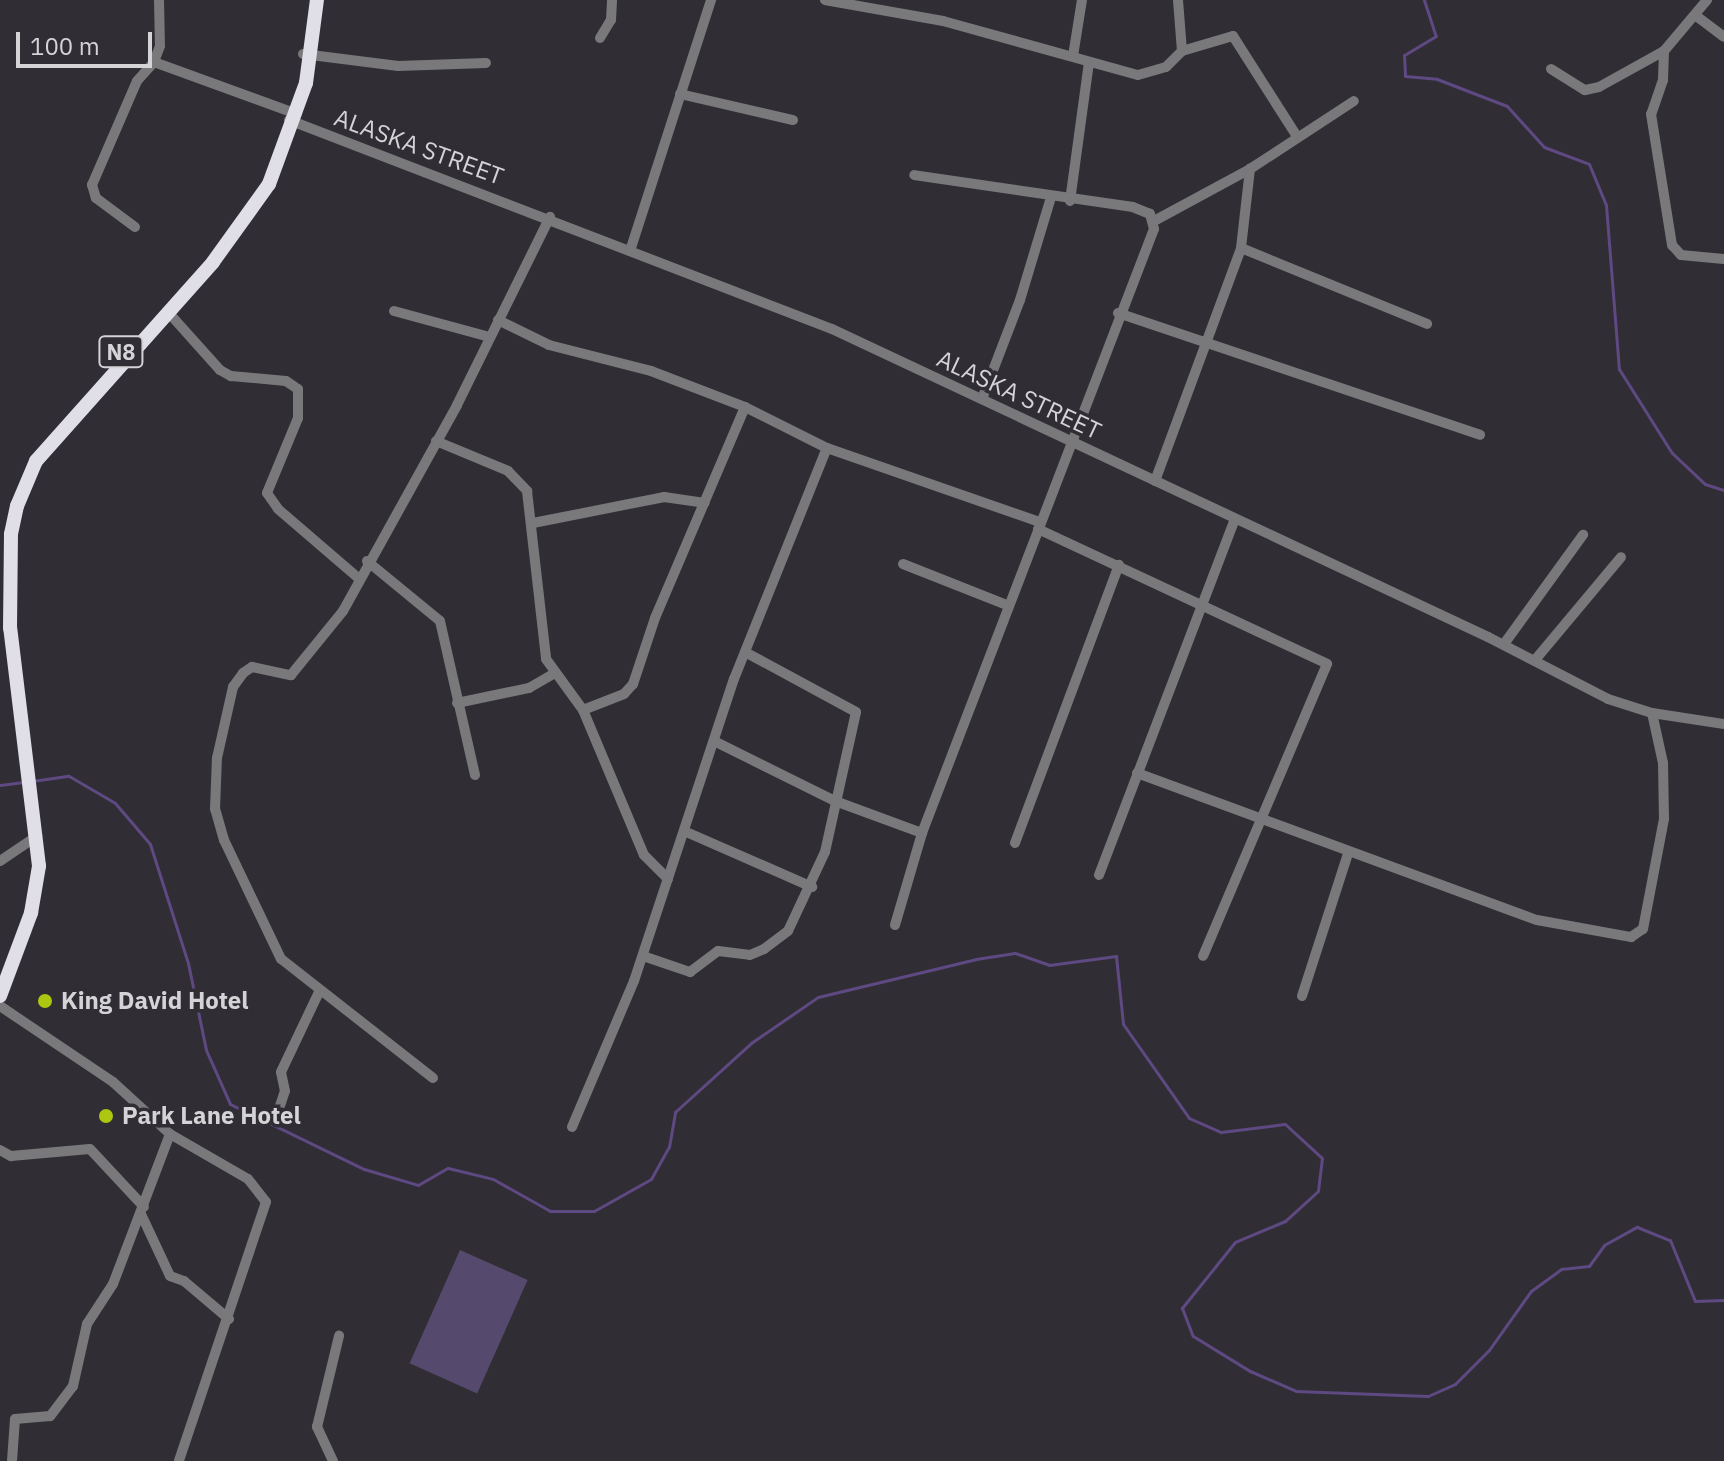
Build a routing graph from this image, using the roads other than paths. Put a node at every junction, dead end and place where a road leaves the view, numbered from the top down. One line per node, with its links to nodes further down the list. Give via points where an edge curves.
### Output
1 (159, 0): 17 (street, via 160,46)
2 (308, 0): 15 (highway, N8)
3 (317, 0): 15 (highway, N8)
4 (612, 0): 12 (street, via 611,20)
5 (711, 0): 21 (street)
6 (825, 0): 16 (street, via 943,21)
7 (1082, 0): 16 (street)
8 (1178, 0): 13 (street)
9 (1707, 0): 10 (street)
10 (1695, 15): 11 (street); 14 (street)
11 (1724, 37)
12 (600, 38)
13 (1182, 51): 19 (street, via 1150,74 1127,74); 25 (street, via 1233,36)
14 (1664, 51): 20 (street, via 1592,90); 35 (street, via 1663,80 1651,114 1672,245 1681,255)
15 (307, 55): 18 (street, via 398,66); 23 (highway, N8)
16 (1073, 56): 19 (street)
17 (154, 62): 23 (street, ALASKA STREET); 32 (street, via 137,81 92,185 96,198)
18 (486, 63)
19 (1089, 63): 29 (street)
20 (1551, 69)
21 (680, 94): 24 (street); 34 (street)
22 (1354, 101): 25 (street)
23 (292, 117): 30 (street, ALASKA STREET); 37 (highway, N8, via 253,209); 43 (highway, N8, via 261,181 229,230)
24 (793, 120)
25 (1296, 135): 26 (street)
26 (1250, 169): 31 (street); 33 (street)
27 (914, 175): 28 (street)
28 (1051, 197): 29 (street); 44 (street)
29 (1070, 201): 31 (street, via 1133,207)
30 (550, 217): 34 (street, ALASKA STREET); 39 (street)
31 (1154, 221): 38 (street)
32 (135, 227)
33 (1241, 248): 40 (street); 42 (street)
34 (630, 251): 44 (street, ALASKA STREET, via 832,329)
35 (1724, 259)
36 (394, 311): 41 (street)
37 (168, 312): 43 (highway, N8); 61 (street, via 220,370 231,376 286,381 298,389 298,418 267,493 278,509)
38 (1118, 313): 42 (street); 48 (street)
39 (498, 320): 41 (street); 45 (street, via 549,345 651,371)
40 (1427, 324)
41 (490, 337): 47 (street)
42 (1209, 343): 46 (street); 50 (street)
43 (114, 366): 55 (highway, N8, via 36,461)
44 (982, 399): 48 (street, ALASKA STREET)
45 (745, 407): 49 (street); 51 (street)
46 (1480, 435)
47 (436, 441): 53 (street, via 518,480 527,491); 58 (street)
48 (1070, 441): 50 (street, ALASKA STREET); 54 (street)
49 (827, 448): 54 (street); 65 (street)
50 (1155, 481): 52 (street, ALASKA STREET)
51 (705, 503): 53 (street, via 664,497); 69 (street, via 633,684 624,694)
52 (1235, 519): 62 (street); 64 (street, ALASKA STREET)
53 (533, 523): 67 (street, via 544,643)
54 (1039, 525): 60 (street); 63 (street)
55 (4, 535): 79 (highway, N8, via 20,720)
56 (1583, 535): 64 (street)
57 (1621, 557): 66 (street)
58 (367, 561): 61 (street); 68 (street, via 440,621)
59 (903, 564): 63 (street)
60 (1119, 565): 62 (street); 80 (street)
61 (357, 577): 89 (street, via 337,621 291,675 252,667 243,673 233,687 217,758 215,809 253,908 281,959)
62 (1201, 605): 73 (street); 76 (street, via 1327,664)
63 (1009, 606): 78 (street)
64 (1504, 644): 66 (street, ALASKA STREET)
65 (745, 652): 72 (street); 75 (street, via 853,707)
66 (1535, 660): 70 (street, ALASKA STREET, via 1608,699)
67 (553, 674): 68 (street, via 529,688); 69 (street)
68 (457, 703): 74 (street)
69 (583, 710): 84 (street, via 632,833)
70 (1652, 713): 71 (street, ALASKA STREET); 81 (street, via 1664,777 1664,819 1638,935 1586,932 1537,920)
71 (1724, 724)
72 (714, 741): 75 (street); 77 (street)
73 (1137, 773): 76 (street); 83 (street)
74 (475, 775)
75 (835, 801): 78 (street); 85 (street)
76 (1262, 820): 81 (street); 88 (street)
77 (684, 831): 84 (street); 85 (street)
78 (922, 833): 86 (street)
79 (37, 836): 82 (street); 90 (highway, N8, via 39,866 31,913)
80 (1015, 843)
81 (1348, 854): 91 (street)
82 (0, 861)
83 (1099, 875)
84 (668, 879): 87 (street)
85 (812, 887): 87 (street, via 788,931 750,955 718,951 690,972)
86 (895, 925)
87 (643, 956): 95 (street)
88 (1203, 956)
89 (320, 990): 93 (street); 94 (street, via 281,1072 285,1091)
90 (0, 996)
91 (1302, 996)
92 (0, 1006): 96 (street, via 113,1082)
93 (433, 1078)
94 (279, 1109)
95 (572, 1127)
96 (170, 1134): 98 (street); 99 (street, via 222,1161 264,1194)
97 (0, 1150): 98 (street, via 11,1156 90,1149)
98 (143, 1210): 99 (street, via 170,1276 184,1281); 101 (street, via 113,1284 87,1324 73,1386 50,1416 15,1419)
99 (229, 1319): 102 (street)
100 (339, 1336): 103 (street, via 317,1427)
101 (12, 1461)
102 (179, 1461)
103 (333, 1461)

